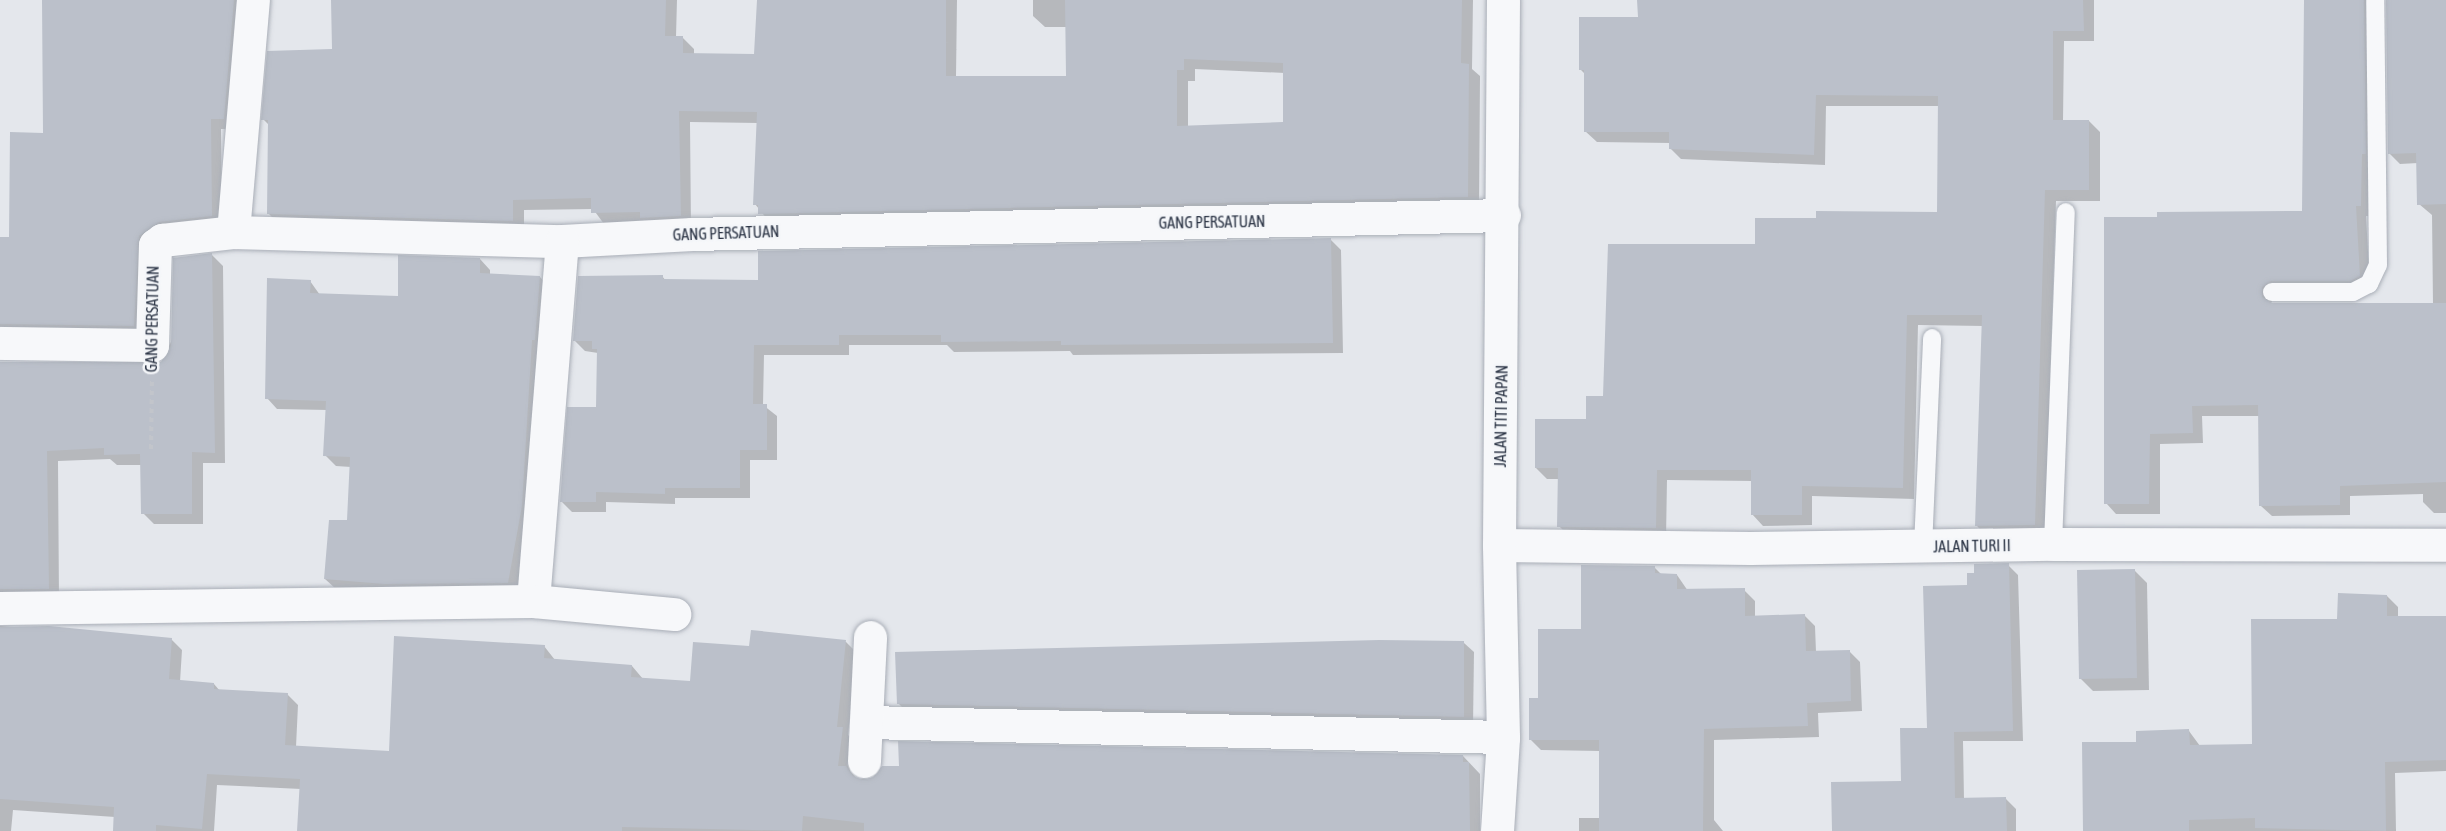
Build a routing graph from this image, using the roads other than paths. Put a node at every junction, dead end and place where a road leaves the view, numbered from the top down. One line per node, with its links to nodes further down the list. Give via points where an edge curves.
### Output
1 (253, 0): 6 (street)
2 (1503, 0): 5 (street, JALAN TITI PAPAN)
3 (2375, 0): 8 (lane, via 2378,265 2369,284 2353,292)
4 (2066, 212): 11 (lane)
5 (1504, 215): 7 (street, GANG PERSATUAN, via 692,234); 12 (street, JALAN TITI PAPAN)
6 (233, 232): 7 (street, GANG PERSATUAN); 10 (street, GANG PERSATUAN, via 162,240 155,245 152,345)
7 (562, 241): 15 (street)
8 (2272, 292)
9 (1932, 338): 14 (lane)
10 (0, 343)
11 (2053, 544): 13 (street, JALAN TURI II); 14 (street, JALAN TURI II)
12 (1499, 545): 14 (street, JALAN TURI II); 20 (street, JALAN TITI PAPAN)
13 (2446, 545)
14 (1923, 547)
15 (533, 601): 16 (street); 17 (street)
16 (0, 608)
17 (674, 614)
18 (870, 637): 19 (street)
19 (867, 722): 20 (street); 21 (street)
20 (1503, 737): 22 (street, JALAN TITI PAPAN)
21 (864, 761)
22 (1497, 831)

